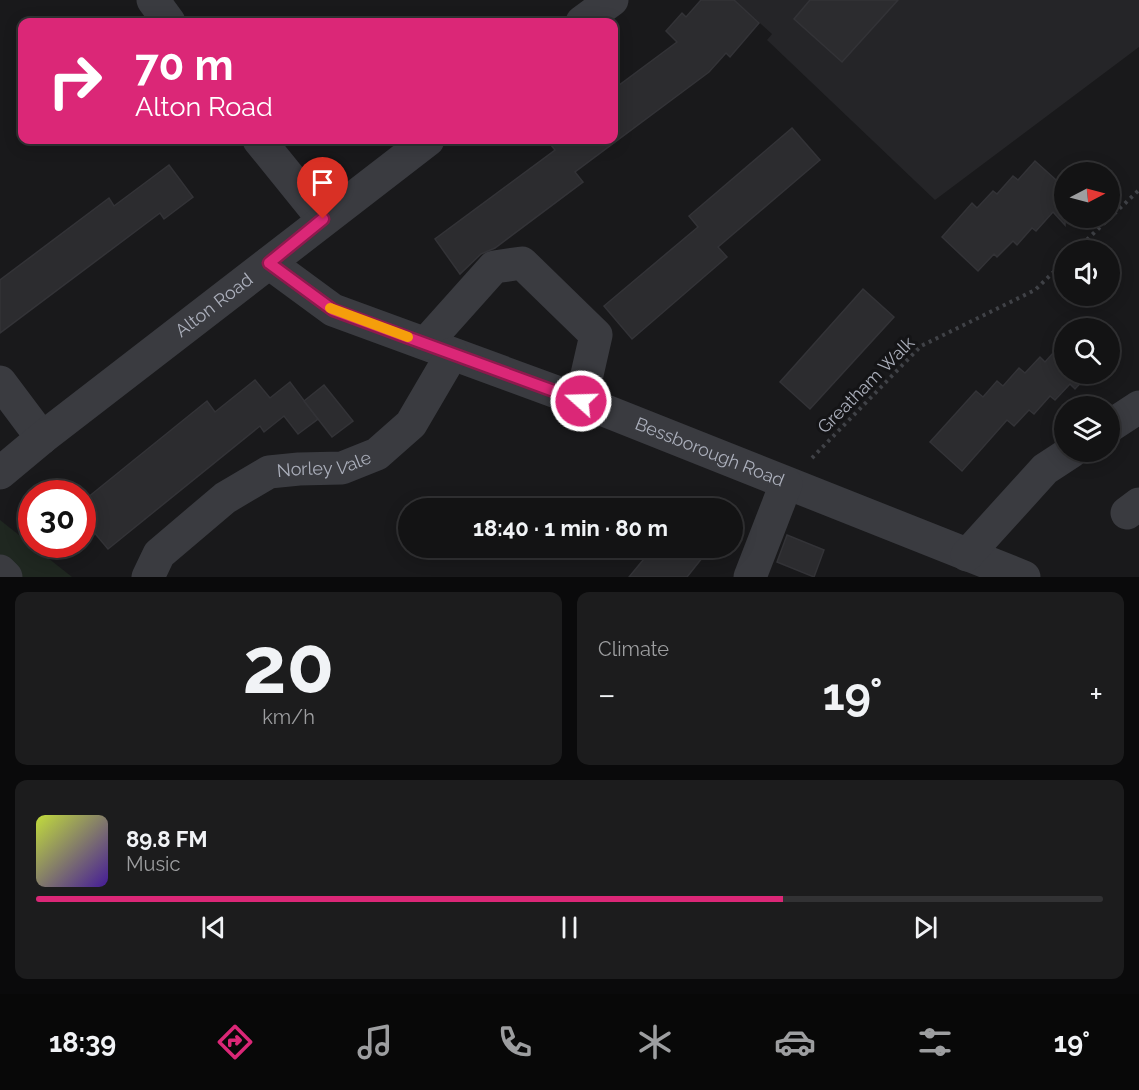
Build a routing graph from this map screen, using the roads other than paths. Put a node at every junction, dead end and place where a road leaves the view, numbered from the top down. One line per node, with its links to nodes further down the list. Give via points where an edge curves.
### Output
1 (153, 0): 3 (street)
2 (612, 0): 4 (street)
3 (166, 18)
4 (587, 18)
5 (262, 144): 7 (street)
6 (423, 144): 7 (street, Alton Road)
7 (323, 219): 8 (street, Alton Road)
8 (269, 263): 9 (street, Bessborough Road, via 333,310); 14 (street, Alton Road)
9 (439, 348): 11 (street, Bessborough Road); 11 (street, Norley Vale, via 494,267 522,263 596,334); 21 (street, Norley Vale, via 411,424 377,454 342,468 269,472 225,498 159,554)
10 (0, 382): 14 (street)
11 (581, 401): 17 (street, Bessborough Road)
12 (1139, 407): 13 (street)
13 (1120, 419)
14 (42, 438): 16 (street, Alton Road)
15 (1056, 462): 18 (street)
16 (0, 473)
17 (786, 484): 18 (street, Bessborough Road); 22 (street)
18 (967, 555): 23 (street, Bessborough Road)
19 (0, 570): 20 (street)
20 (6, 577)
21 (148, 577)
22 (750, 577)
23 (1023, 577)

